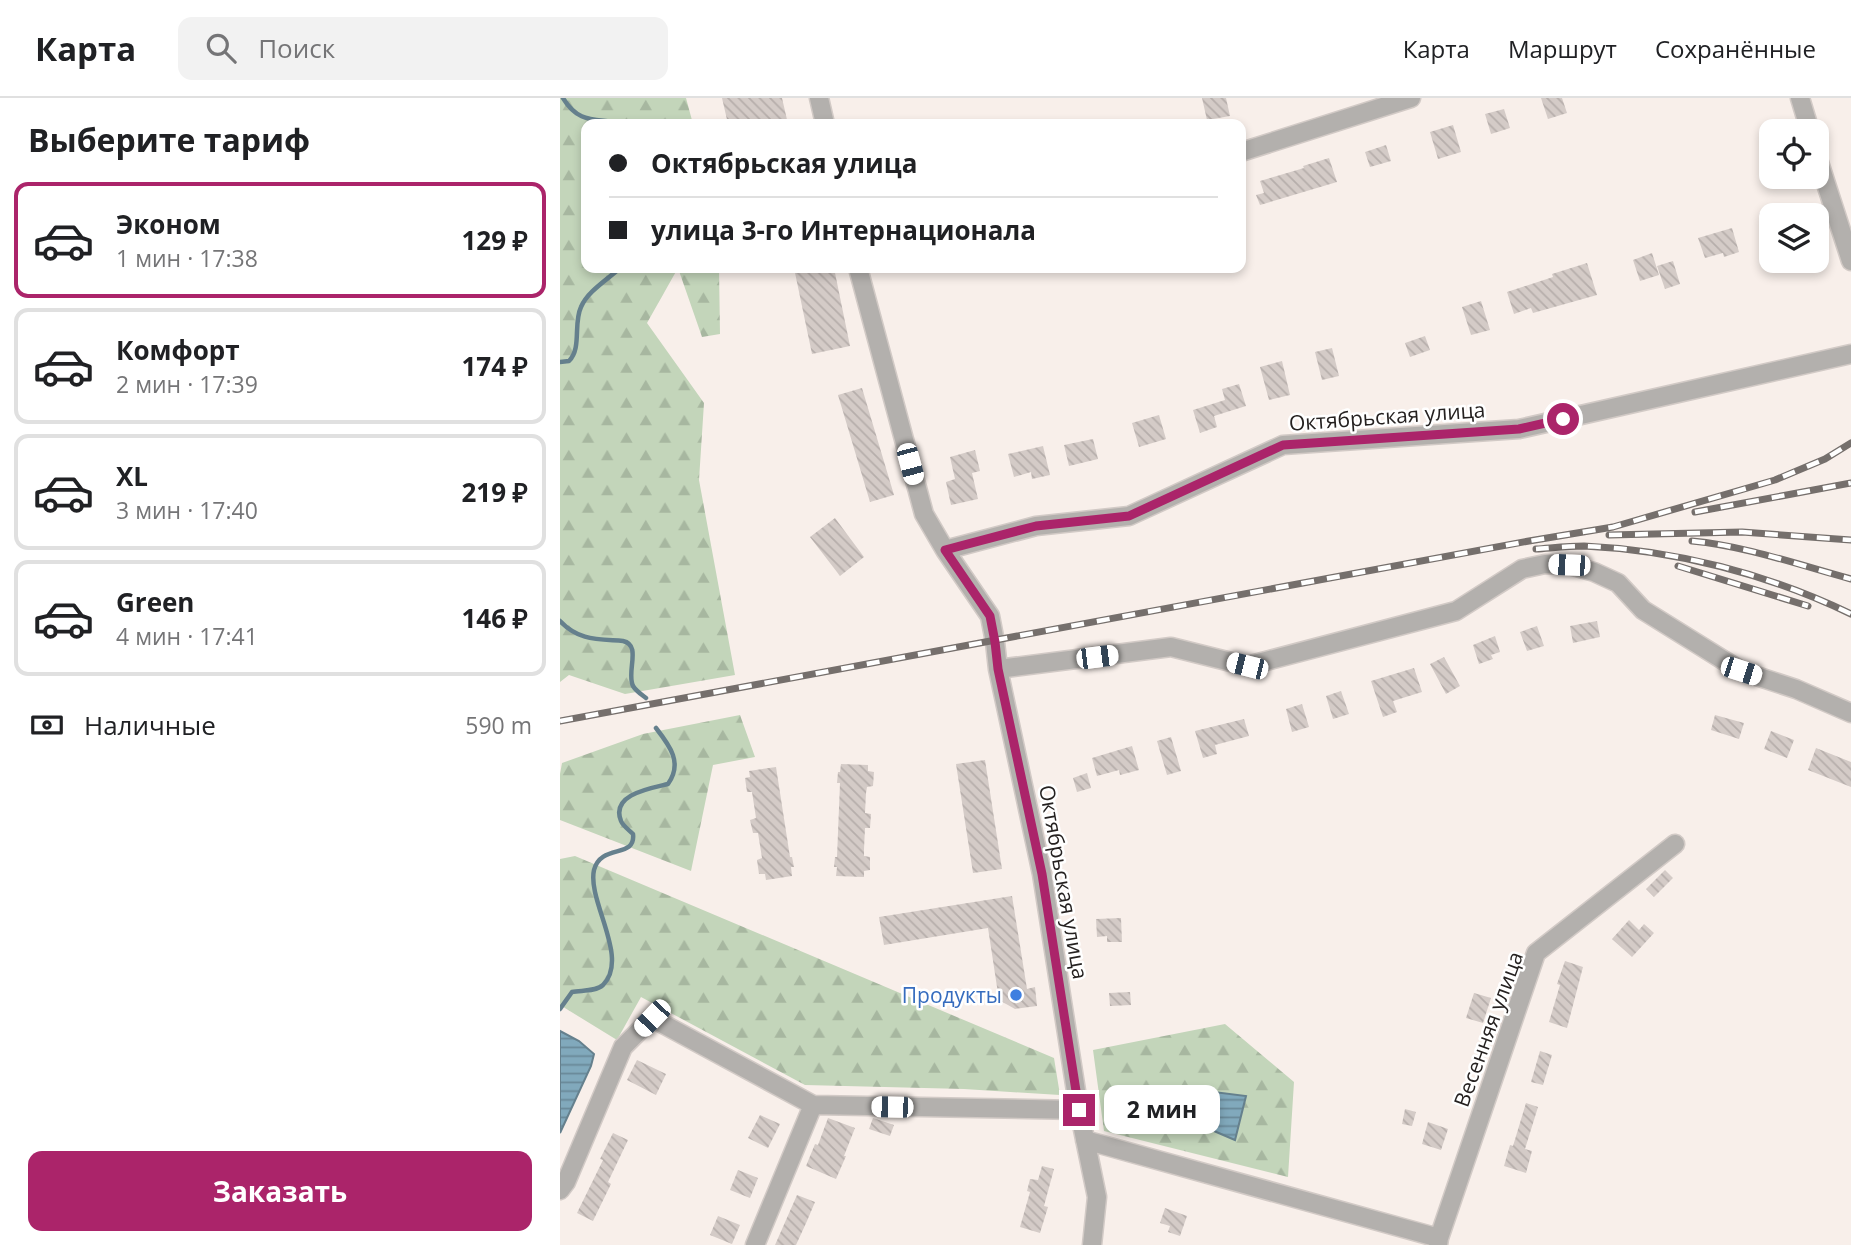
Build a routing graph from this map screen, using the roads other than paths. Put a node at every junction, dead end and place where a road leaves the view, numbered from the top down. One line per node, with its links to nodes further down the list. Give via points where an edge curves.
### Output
1 (819, 98): 4 (street)
2 (1411, 98): 6 (street)
3 (1800, 98): 5 (street)
4 (824, 119)
5 (1806, 119)
6 (1246, 150)
7 (1828, 189): 8 (street)
8 (1851, 261)
9 (859, 273): 11 (street, via 923,514)
10 (1851, 354): 11 (street, Октябрьская улица, via 1519,429 1283,445 1129,516 1036,526)
11 (945, 550): 12 (street, Октябрьская улица, via 990,616)
12 (998, 669): 13 (street, via 1171,647 1247,666 1456,611 1522,569 1569,565 1618,583 1643,610 1741,671); 16 (street, Октябрьская улица, via 1042,874)
13 (1851, 713)
14 (1675, 844): 19 (street, Весенняя улица, via 1536,953)
15 (813, 1105): 16 (street); 18 (street, via 652,1018 624,1047); 20 (street)
16 (1079, 1110): 17 (street, Октябрьская улица)
17 (1085, 1140): 19 (street); 21 (street, Октябрьская улица, via 1097,1197)
18 (560, 1190)
19 (1439, 1241)
20 (755, 1245)
21 (1092, 1245)

